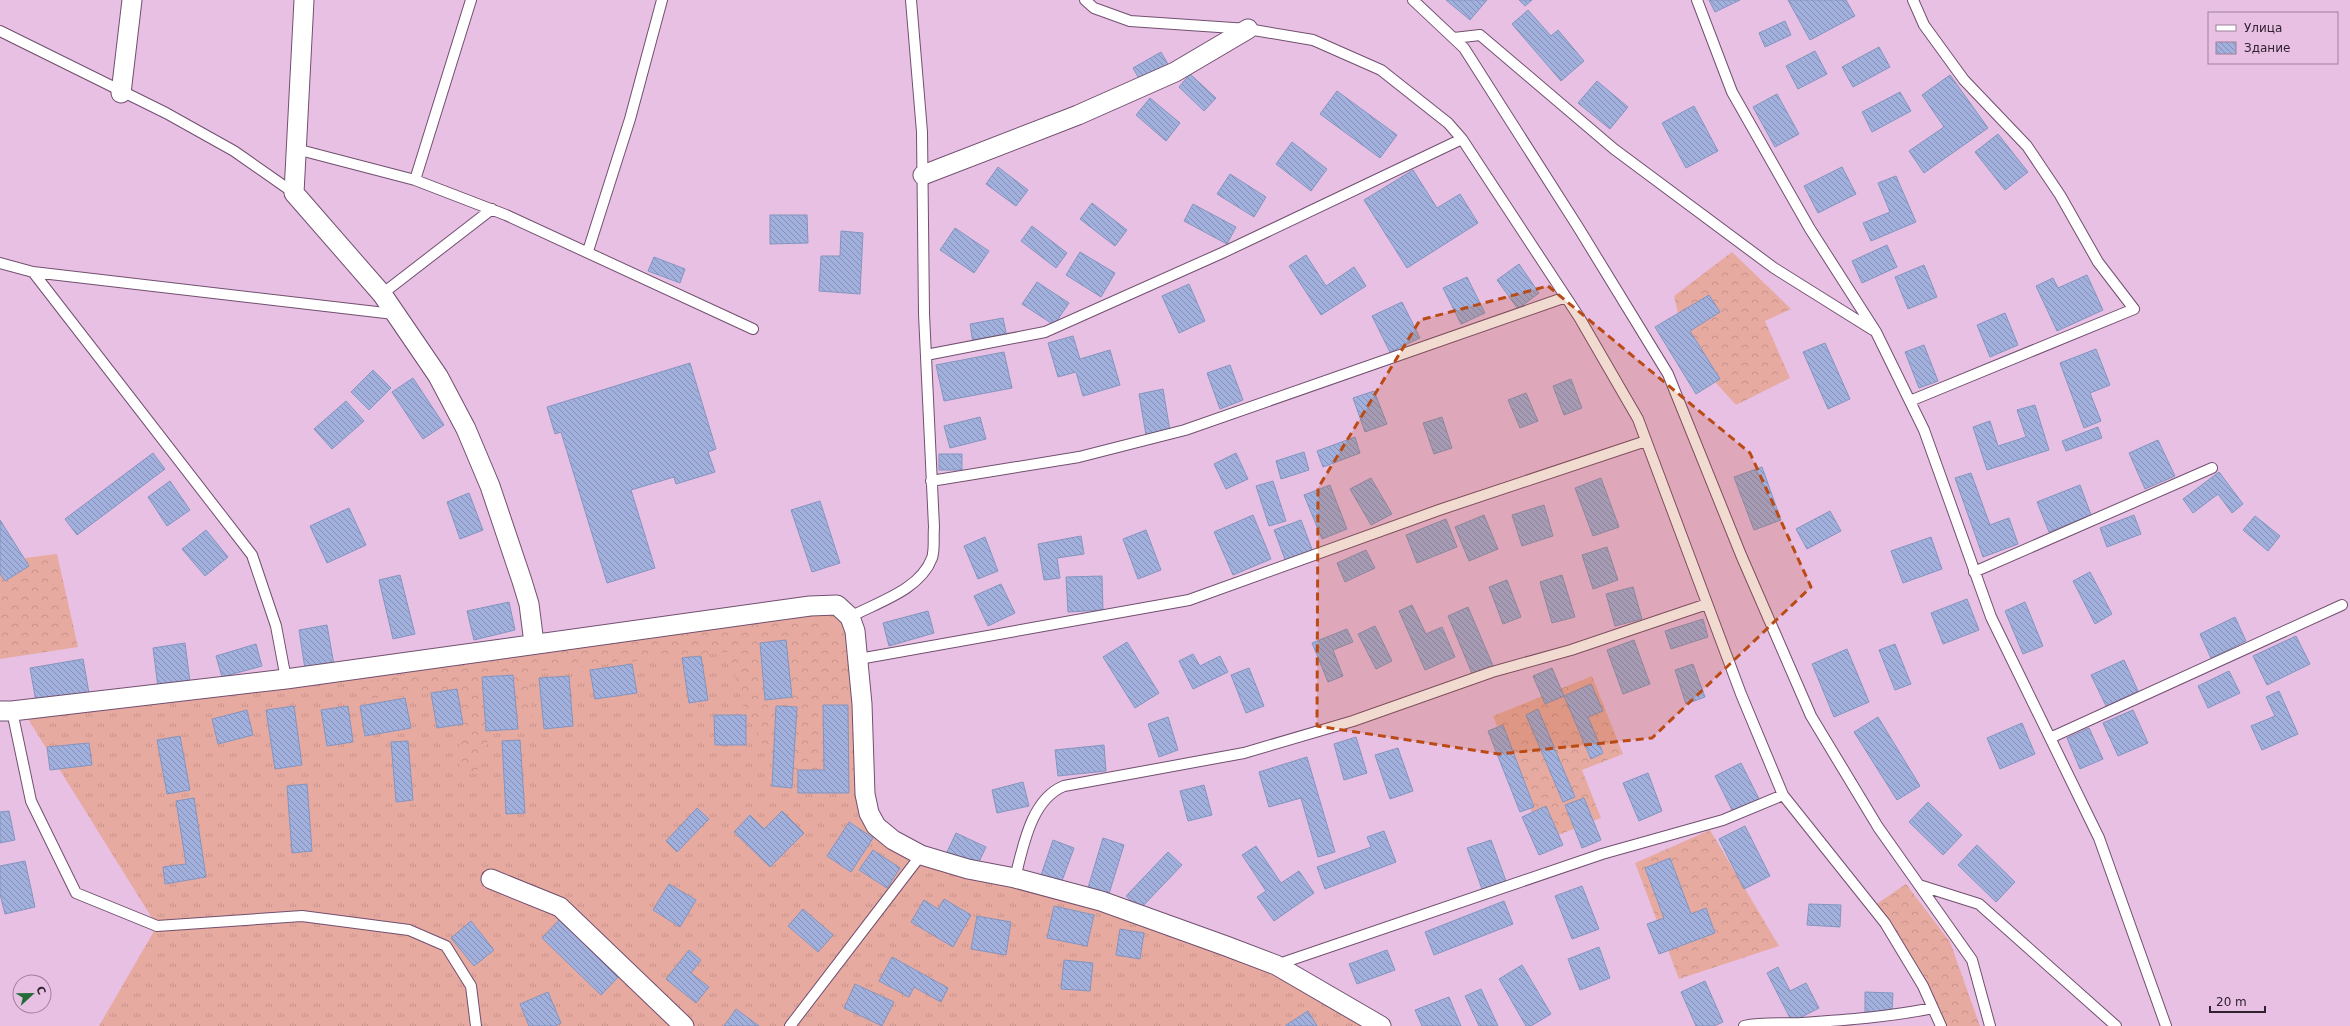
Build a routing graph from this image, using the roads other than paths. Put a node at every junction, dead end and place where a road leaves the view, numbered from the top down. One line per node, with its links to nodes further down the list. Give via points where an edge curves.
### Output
1 (132, 0): 13 (street)
2 (304, 0): 15 (street)
3 (471, 0): 17 (lane)
4 (662, 0): 20 (lane, via 630,119)
5 (911, 0): 16 (lane)
6 (1085, 0): 10 (lane, via 1094,8 1130,21)
7 (1413, 0): 12 (lane)
8 (1697, 0): 27 (lane, via 1732,92 1810,229)
9 (1912, 0): 29 (lane, via 1924,25 1964,80 2027,146 2060,195 2098,262 2134,309)
10 (1248, 29): 14 (lane, via 1313,40 1381,70 1448,123); 16 (street, via 1175,72 1085,112)
11 (0, 31): 13 (lane)
12 (1454, 38): 27 (lane, via 1480,35 1614,149 1774,268); 46 (lane, via 1468,55 1578,227 1668,374 1741,555 1811,716 1878,827)
13 (122, 93): 18 (lane, via 166,113 234,151)
14 (1462, 139): 24 (lane); 28 (lane, via 1222,253 1045,332)
15 (296, 149): 17 (lane); 18 (street)
16 (923, 175): 28 (lane)
17 (415, 180): 19 (lane)
18 (294, 192): 23 (street)
19 (492, 209): 20 (lane); 23 (lane)
20 (588, 251): 26 (lane)
21 (0, 263): 22 (lane)
22 (33, 272): 25 (lane); 39 (lane, via 252,555 276,626)
23 (382, 294): 25 (street)
24 (1566, 297): 30 (lane, via 1638,419); 32 (lane, via 1185,430 1079,457)
25 (394, 314): 37 (street, via 438,376 466,429 490,486 529,604)
26 (753, 330)
27 (1876, 332): 29 (lane)
28 (926, 355): 32 (lane)
29 (1910, 401): 33 (lane, via 1924,430)
30 (1646, 441): 34 (lane); 38 (lane, via 1439,510 1189,600)
31 (2212, 468): 33 (lane)
32 (931, 481): 36 (lane, via 934,527 932,556 926,570 915,582)
33 (1974, 572): 41 (lane, via 1991,617)
34 (1707, 604): 42 (lane); 44 (lane, via 1571,650 1492,672 1352,721 1244,753 1053,790 1038,809)
35 (2342, 605): 41 (lane)
36 (850, 617): 37 (street, via 837,605 810,606); 38 (street, via 855,632)
37 (534, 643): 39 (street)
38 (858, 659): 43 (street, via 865,794 869,813 876,826 893,840)
39 (286, 679): 40 (street)
40 (6, 711): 49 (lane, via 31,800 76,893 157,926 302,916 409,930 446,946 471,986)
41 (2050, 738): 57 (lane, via 2099,838)
42 (1783, 795): 47 (lane, via 1723,820 1602,854); 48 (lane, via 1886,923 1923,986)
43 (921, 855): 44 (street, via 968,869); 51 (lane)
44 (1015, 878): 47 (street, via 1101,901)
45 (491, 879): 50 (street, via 560,907)
46 (1919, 885): 55 (lane, via 1972,960); 56 (lane, via 1979,904)
47 (1276, 965): 52 (street)
48 (1932, 1008): 53 (lane, via 1889,1017 1781,1024 1755,1023); 54 (lane)
49 (476, 1026)
50 (684, 1026)
51 (790, 1026)
52 (1381, 1026)
53 (1744, 1026)
54 (1941, 1026)
55 (1990, 1026)
56 (2116, 1026)
57 (2166, 1026)

